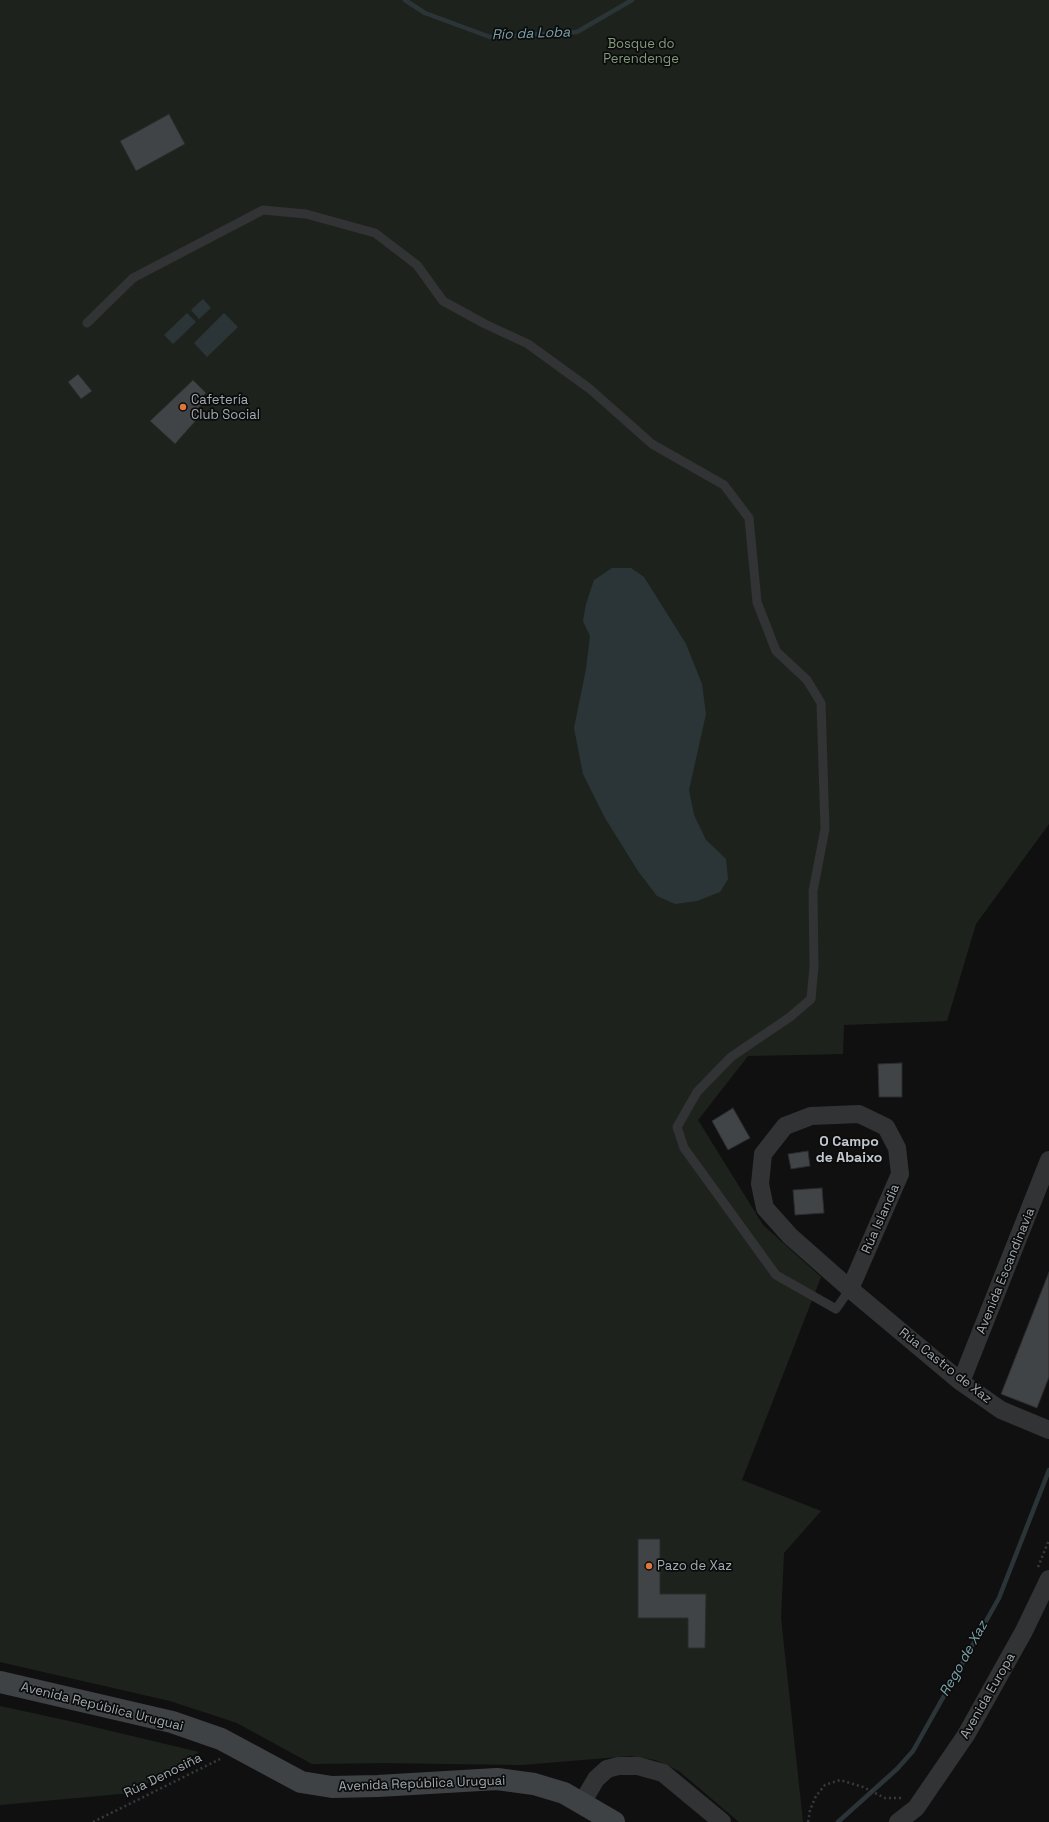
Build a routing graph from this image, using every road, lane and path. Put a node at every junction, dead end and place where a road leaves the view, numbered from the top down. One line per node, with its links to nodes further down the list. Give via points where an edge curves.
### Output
1 (86, 323): 3 (lane, via 133,278 263,210 306,214 375,233 417,265 443,301 528,344 590,389 652,444 724,486 749,518 757,602 776,651 807,680 821,703 825,829 813,891 814,966 811,999 790,1017 731,1057 697,1092 676,1127 684,1148 776,1275 836,1309)
2 (1049, 1160): 4 (street, Avenida Escandinavia)
3 (850, 1289): 3 (street, Rúa Islandia, via 790,1236 765,1208 760,1184 763,1154 785,1126 811,1116 859,1114 886,1127 897,1148 900,1174); 4 (street, Rúa Castro de Xaz)
4 (961, 1382): 5 (street, Rúa Castro de Xaz, via 1001,1410)
5 (1049, 1430)
6 (1049, 1579): 10 (street, Avenida Europa, via 1024,1631 966,1735)
7 (0, 1682): 8 (street, Avenida República Uruguai, via 172,1722)
8 (241, 1748): 9 (street, Avenida República Uruguai, via 301,1782 332,1787 497,1779 534,1784 564,1793); 11 (path, Rúa Denosiña)
9 (582, 1803): 12 (street, Avenida República Uruguai); 13 (street, via 596,1779 607,1770 618,1766 638,1766 663,1773)
10 (911, 1809): 14 (path, via 901,1798 885,1798 863,1787 840,1780 826,1785 816,1796); 15 (street, Avenida Europa)
11 (93, 1822)
12 (614, 1822)
13 (722, 1822)
14 (808, 1822)
15 (898, 1822)

